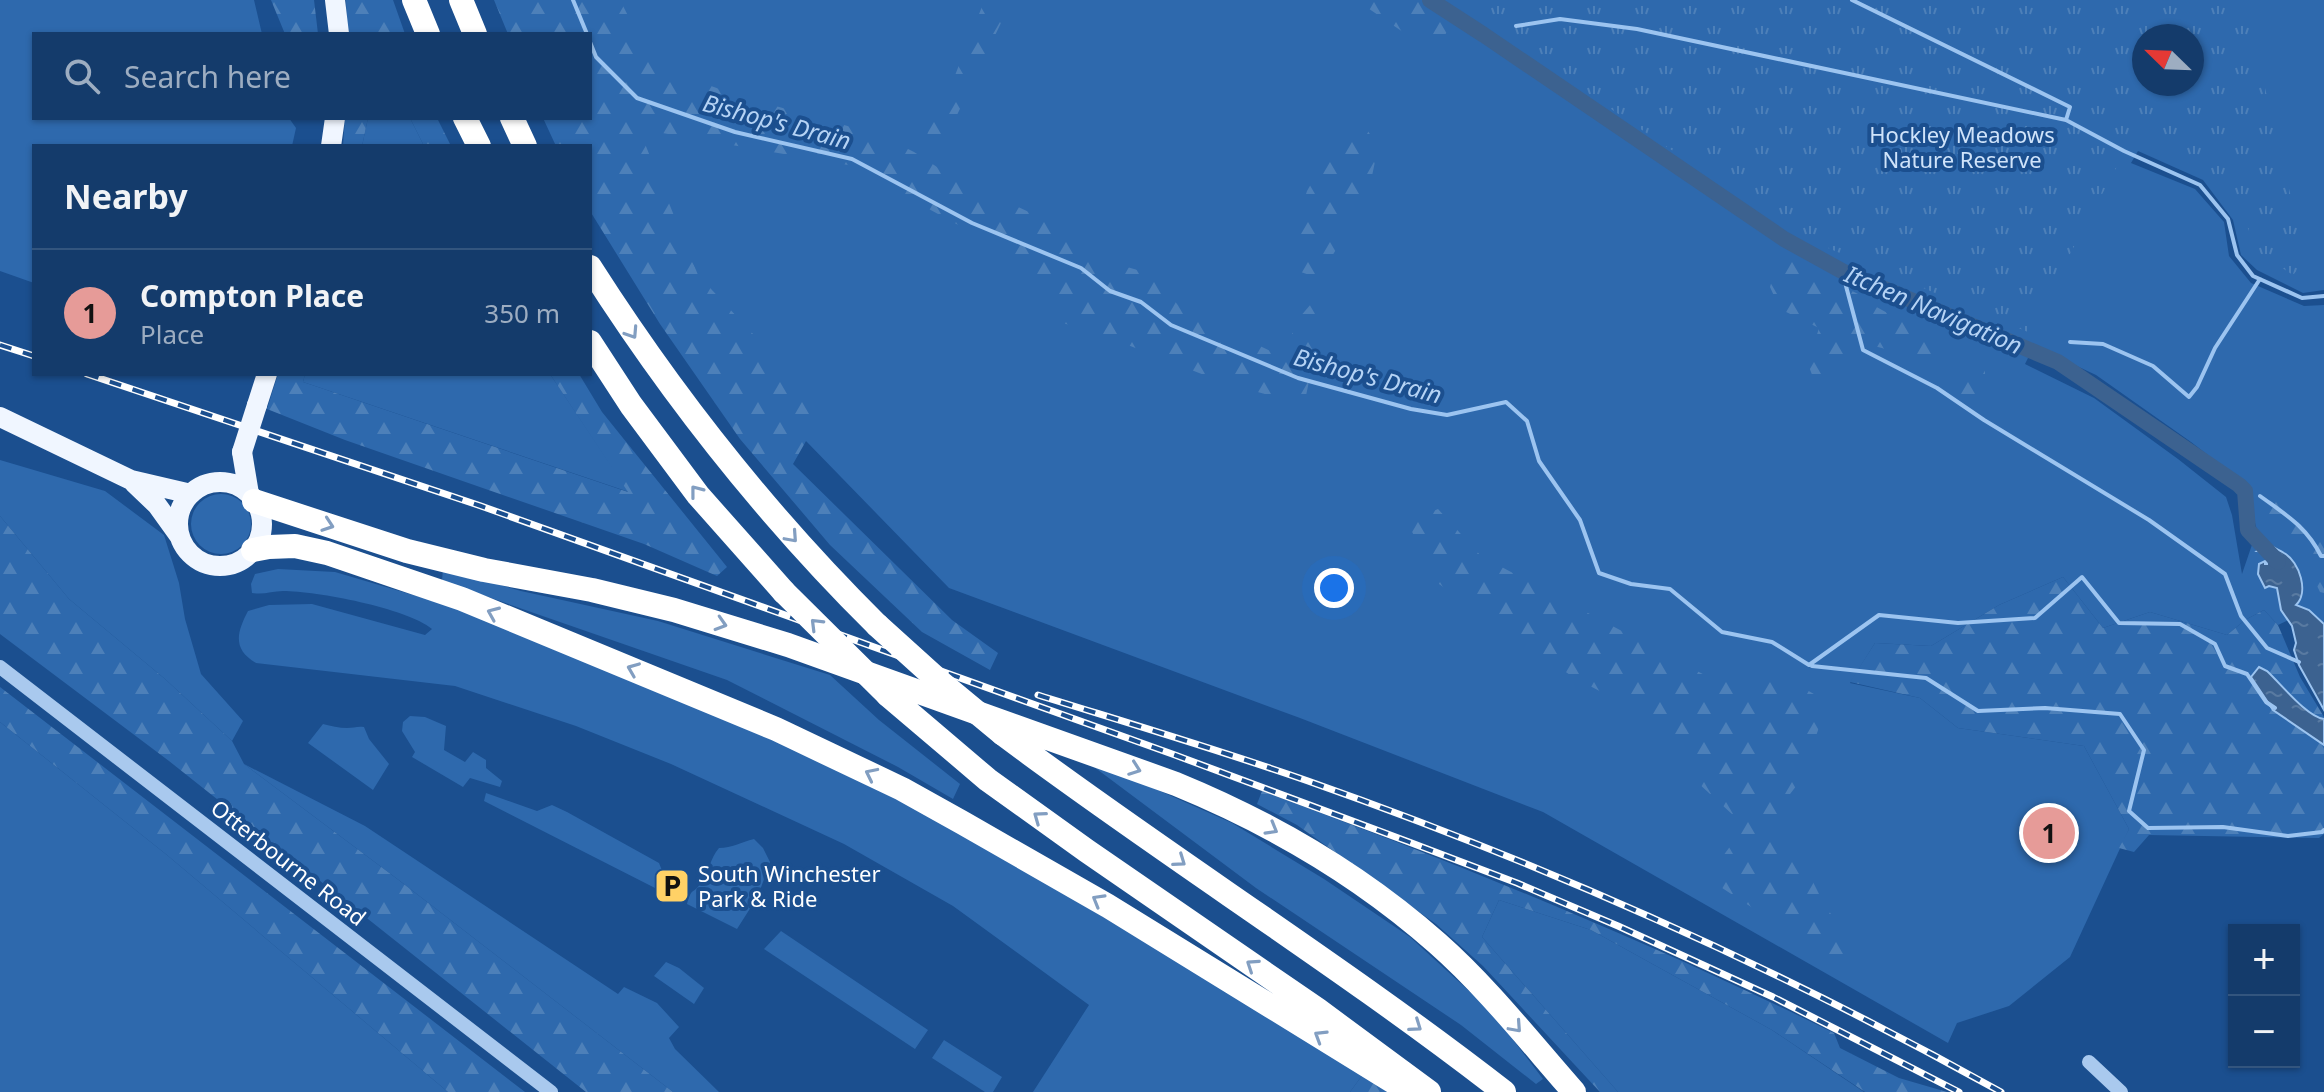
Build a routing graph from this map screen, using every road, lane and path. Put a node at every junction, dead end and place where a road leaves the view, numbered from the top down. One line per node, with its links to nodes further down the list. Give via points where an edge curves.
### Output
1 (335, 0): 4 (main road)
2 (414, 0): 5 (highway)
3 (461, 0): 6 (highway)
4 (339, 32)
5 (427, 32)
6 (474, 32)
7 (335, 120): 10 (main road)
8 (466, 120): 11 (highway)
9 (513, 120): 12 (highway)
10 (331, 144)
11 (478, 144)
12 (524, 144)
13 (592, 270): 29 (highway, one-way to 29, bridge, via 714,445 802,549 939,681 1106,810)
14 (592, 345): 28 (highway, one-way to 14, bridge, via 988,780 888,695 784,592 698,495)
15 (266, 376): 17 (main road, bridge)
16 (0, 417): 18 (main road)
17 (242, 452): 19 (main road); 21 (main road)
18 (131, 480): 20 (main road); 22 (main road)
19 (216, 483): 20 (main road); 21 (main road, via 239,487)
20 (191, 494): 22 (main road, via 179,514)
21 (252, 497): 23 (main road, via 261,530); 30 (highway, one-way to 30, via 407,551 722,624 1218,801 1349,875 1437,943)
22 (180, 537): 23 (main road, via 192,555 217,566 237,562)
23 (253, 550): 27 (highway, one-way to 23, via 1108,906 902,789 776,729 462,599 327,553 295,546)
24 (0, 667): 26 (street, Otterbourne Road)
25 (2089, 1062): 31 (street)
26 (551, 1092)
27 (1410, 1092)
28 (1429, 1092)
29 (1504, 1092)
30 (1574, 1092)
31 (2121, 1092)

